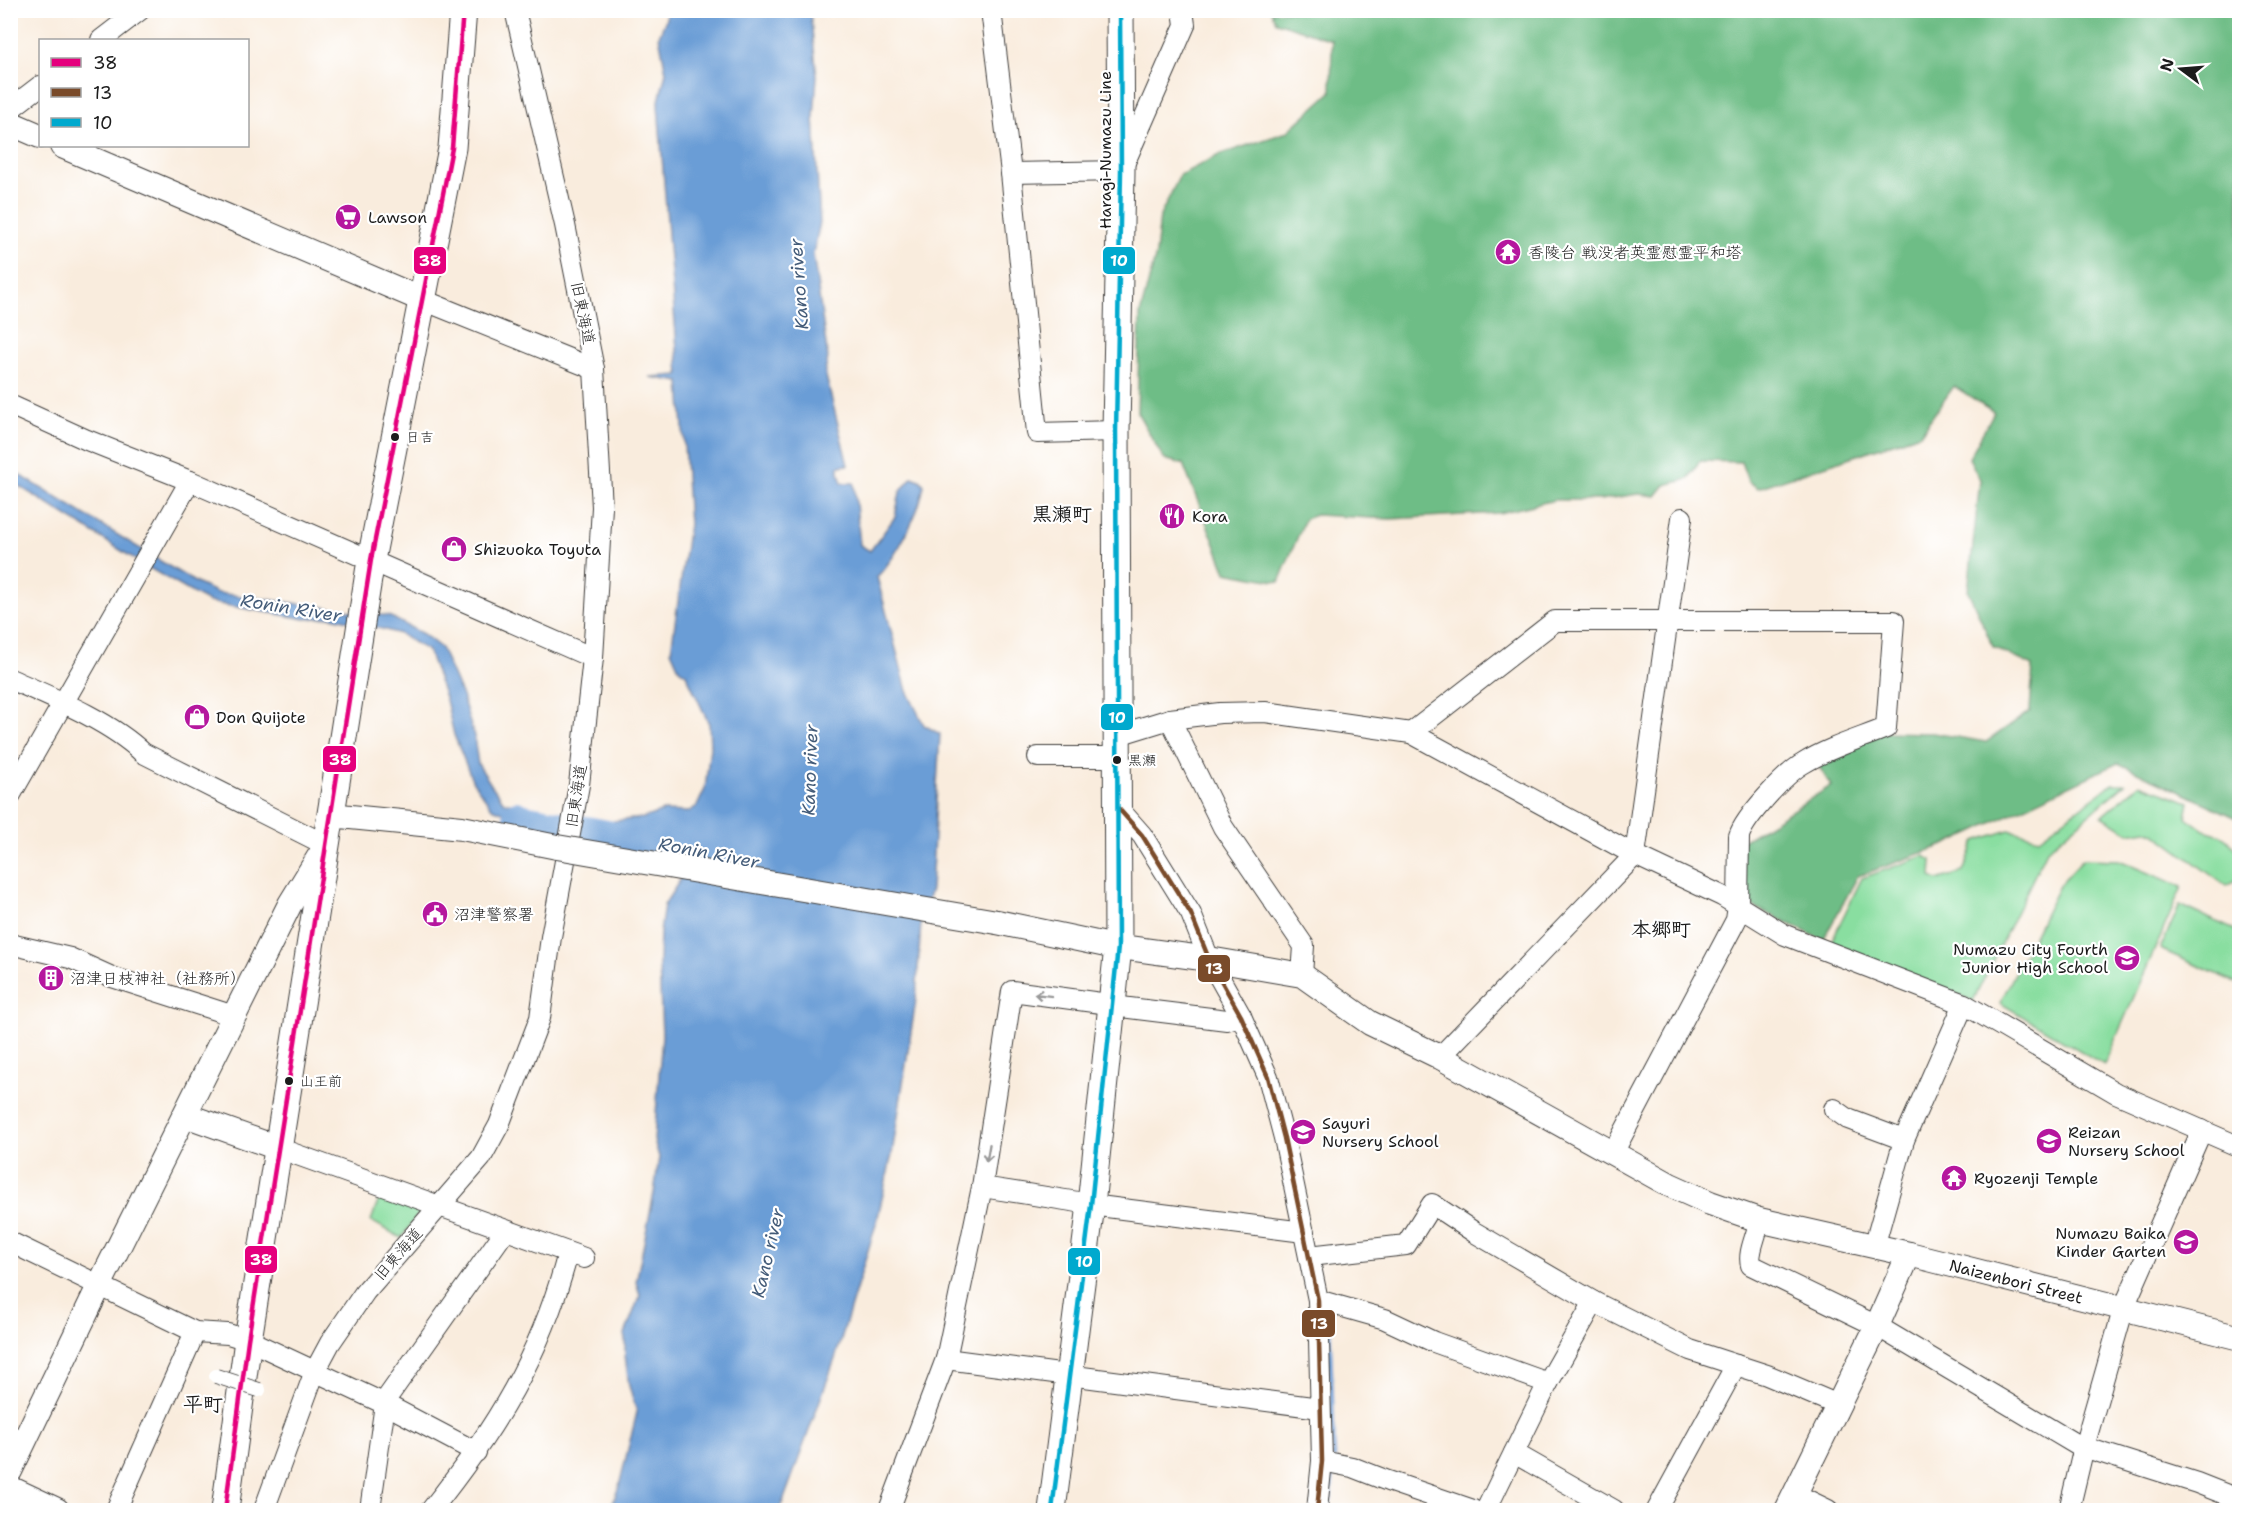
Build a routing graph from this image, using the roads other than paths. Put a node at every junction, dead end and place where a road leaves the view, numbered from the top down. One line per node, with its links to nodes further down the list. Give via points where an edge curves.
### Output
1 (140, 10): 9 (street)
2 (458, 10): 10 (main road)
3 (463, 10): 10 (main road)
4 (514, 10): 19 (street, 旧東海道, via 565,225)
5 (991, 10): 17 (street)
6 (1104, 10): 16 (main road, Haragi-Numazu Line)
7 (1120, 10): 16 (main road)
8 (1183, 10): 16 (street, via 1185,25)
9 (102, 39)
10 (459, 49): 18 (main road, via 452,148)
11 (39, 87): 12 (street)
12 (10, 109)
13 (10, 123): 14 (street)
14 (39, 136)
15 (64, 147): 18 (street)
16 (1113, 171): 17 (street); 21 (main road)
17 (1011, 173): 21 (street, via 1036,433)
18 (423, 300): 19 (street); 24 (main road)
19 (594, 369): 26 (street, 旧東海道, via 602,507)
20 (10, 405): 22 (street)
21 (1110, 431): 31 (main road)
22 (190, 481): 24 (street); 28 (street)
23 (1682, 518): 25 (street)
24 (371, 560): 26 (street); 35 (main road)
25 (1669, 621): 30 (street, via 1555,621); 37 (street); 38 (street, via 1894,621 1886,728 1801,765 1766,798 1739,836)
26 (593, 658): 57 (street, 旧東海道, via 579,785 540,1018 499,1125 481,1158)
27 (10, 679): 28 (street)
28 (65, 704): 33 (street); 36 (street, via 130,740 143,753)
29 (1170, 719): 30 (street, via 1265,712); 31 (street); 42 (street, via 1223,827 1304,946)
30 (1411, 733): 37 (street)
31 (1113, 750): 32 (street); 34 (main road); 40 (main road)
32 (1038, 757)
33 (10, 796)
34 (1119, 809): 40 (main road); 41 (street, via 1142,835 1191,915)
35 (330, 815): 36 (main road); 40 (street, bridge, via 462,828 997,922)
36 (326, 845): 45 (street, via 290,904); 53 (main road)
37 (1635, 855): 38 (street); 47 (street)
38 (1738, 906): 44 (street, via 1785,935); 54 (street, via 1736,920)
39 (10, 944): 45 (street, via 70,958 112,977)
40 (1112, 946): 41 (street); 43 (main road)
41 (1209, 959): 42 (street); 46 (street)
42 (1302, 975): 47 (street, Naizenbori Street, via 1370,1023)
43 (1107, 1004): 46 (street, via 1227,1020); 55 (street, one-way to 55, via 1012,991); 56 (main road)
44 (1964, 1004): 50 (street, via 2116,1093); 51 (street)
45 (234, 1016): 49 (street)
46 (1241, 1016): 60 (street, via 1268,1077)
47 (1440, 1057): 54 (street, Naizenbori Street)
48 (1834, 1109): 51 (street, via 1848,1119)
49 (185, 1115): 53 (street); 65 (street)
50 (2202, 1130): 52 (street); 68 (street)
51 (1904, 1140): 62 (street)
52 (2240, 1147)
53 (278, 1148): 57 (street); 72 (main road)
54 (1613, 1153): 58 (street, Naizenbori Street, via 1670,1185)
55 (982, 1187): 56 (street); 73 (street)
56 (1084, 1203): 60 (street); 77 (main road)
57 (438, 1207): 59 (street); 75 (street, 旧東海道, via 365,1292)
58 (1759, 1220): 62 (street, Naizenbori Street); 69 (street, via 1749,1259 1751,1265)
59 (505, 1231): 80 (street); 84 (street, via 576,1256 538,1345)
60 (1304, 1232): 64 (street)
61 (10, 1242): 65 (street)
62 (1874, 1247): 63 (street, Naizenbori Street)
63 (1909, 1254): 68 (street, Naizenbori Street); 69 (street)
64 (1309, 1256): 66 (street); 67 (street, via 1406,1245 1432,1204)
65 (100, 1284): 70 (street); 87 (street)
66 (1318, 1300): 78 (street, via 1385,1319 1434,1342); 82 (street)
67 (1594, 1302): 74 (street, via 1690,1350); 78 (street)
68 (2124, 1307): 71 (street, Naizenbori Street); 83 (street)
69 (1877, 1326): 81 (street); 83 (street)
70 (195, 1332): 72 (street); 92 (street)
71 (2240, 1338)
72 (248, 1340): 75 (street); 93 (main road)
73 (946, 1359): 77 (street); 97 (street)
74 (1736, 1365): 81 (street); 104 (street)
75 (315, 1371): 80 (street); 94 (street, 旧東海道)
76 (216, 1376): 79 (street, bridge)
77 (1063, 1376): 82 (street); 98 (main road); 99 (main road)
78 (1548, 1383): 85 (street)
79 (259, 1390)
80 (385, 1404): 84 (street); 95 (street)
81 (1838, 1405): 90 (street)
82 (1320, 1408): 86 (street)
83 (2084, 1447): 89 (street); 106 (street)
84 (476, 1452): 96 (street)
85 (1514, 1453): 102 (street); 103 (street)
86 (1322, 1461): 100 (street); 101 (street, via 1353,1467)
87 (10, 1471)
88 (10, 1488): 91 (street)
89 (2240, 1500)
90 (1791, 1502): 105 (street)
91 (57, 1510)
92 (116, 1510)
93 (225, 1510)
94 (264, 1510)
95 (370, 1510)
96 (431, 1510)
97 (889, 1510)
98 (1040, 1510)
99 (1052, 1510)
100 (1317, 1510)
101 (1473, 1510)
102 (1486, 1510)
103 (1614, 1510)
104 (1657, 1510)
105 (1828, 1510)
106 (2069, 1510)

